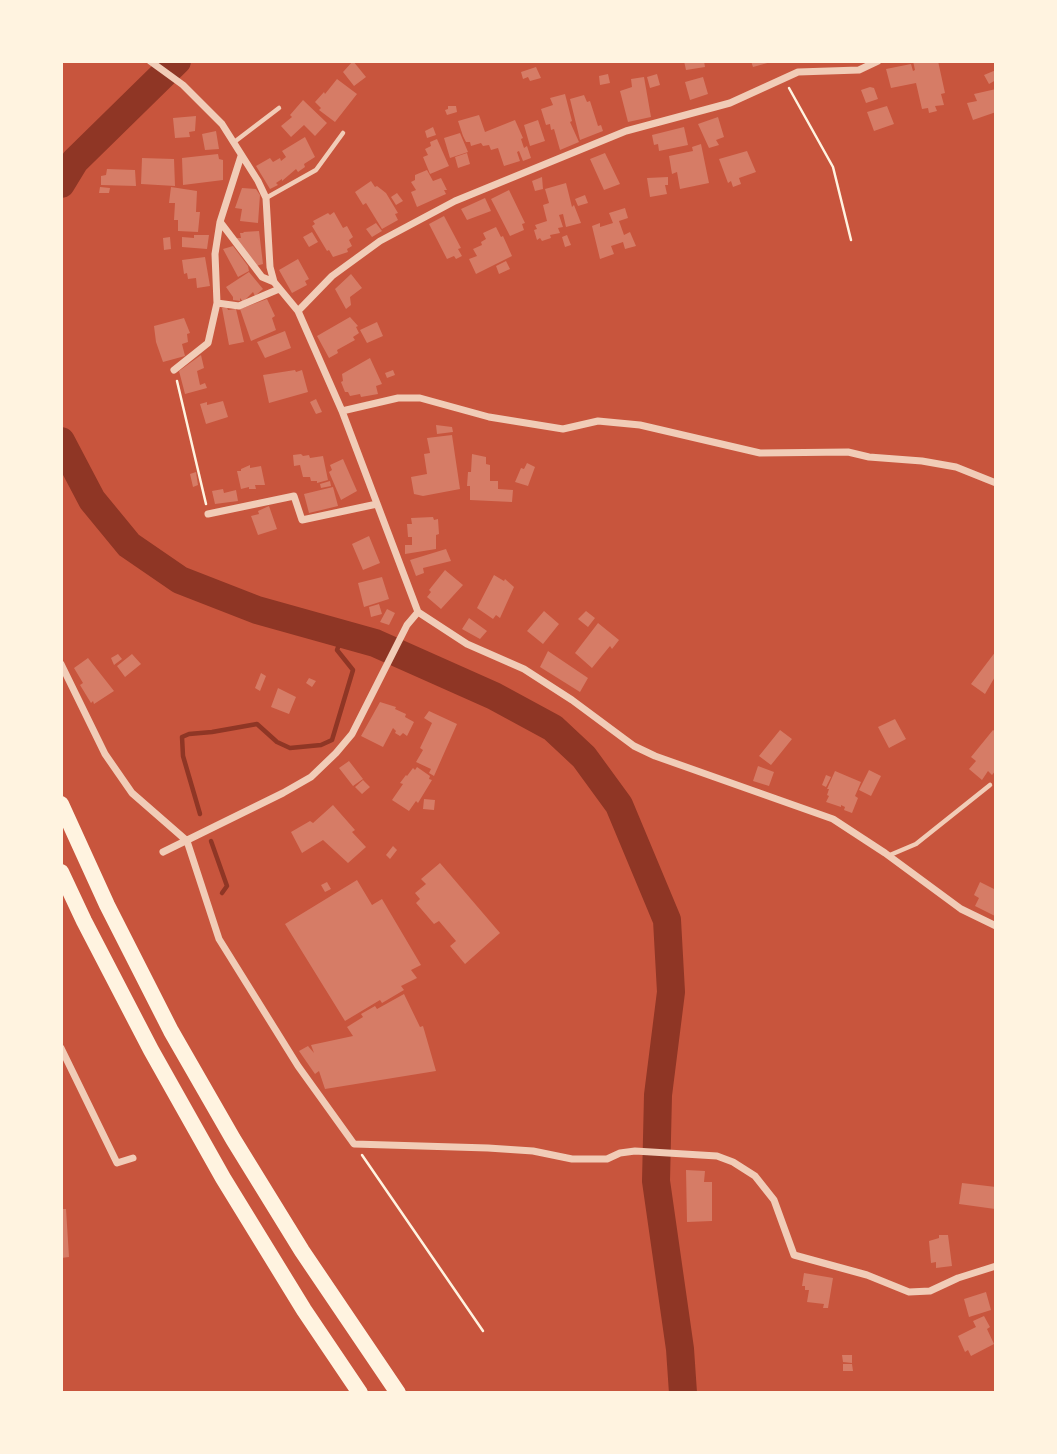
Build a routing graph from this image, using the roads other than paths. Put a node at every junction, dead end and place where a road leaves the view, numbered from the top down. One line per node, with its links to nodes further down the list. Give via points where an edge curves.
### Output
1 (150, 61): 5 (street, via 183,85 222,124)
2 (878, 61): 11 (street, via 859,70 798,72 730,103 626,131 455,201 380,241 332,276)
3 (279, 108): 5 (lane)
4 (343, 133): 7 (lane, via 316,170)
5 (233, 143): 6 (street)
6 (241, 156): 7 (street); 8 (street)
7 (266, 198): 9 (street, via 270,267)
8 (220, 222): 9 (street, via 262,277); 10 (street, via 215,254)
9 (276, 286): 10 (street, via 239,306); 11 (street)
10 (217, 303): 12 (street, via 208,343)
11 (298, 310): 13 (street)
12 (174, 370)
13 (342, 411): 14 (street, via 398,398 420,398 489,417 563,429 598,421 640,425 760,453 848,452 922,461 956,467); 15 (street)
14 (996, 482)
15 (377, 504): 16 (street, via 302,520 294,496); 17 (street)
16 (208, 514)
17 (418, 612): 21 (street, via 352,734 311,777); 23 (street, via 467,644 524,669 634,746 833,819)
18 (61, 664): 21 (street, via 105,754 132,793)
19 (990, 785): 23 (lane, via 916,844)
20 (61, 804): 32 (highway, via 171,1031 302,1251)
21 (187, 841): 22 (street); 28 (street, via 219,939)
22 (163, 852)
23 (889, 856): 25 (street, via 961,909)
24 (61, 872): 31 (highway, via 151,1050 223,1178)
25 (996, 926)
26 (61, 1048): 29 (street, via 117,1163)
27 (288, 1066): 28 (street)
28 (298, 1066): 30 (street, via 354,1143 533,1151 572,1160 607,1159 635,1151 717,1156 755,1176 774,1200 794,1255 909,1292 930,1291)
29 (133, 1158)
30 (996, 1266)
31 (360, 1393)
32 (398, 1393)

